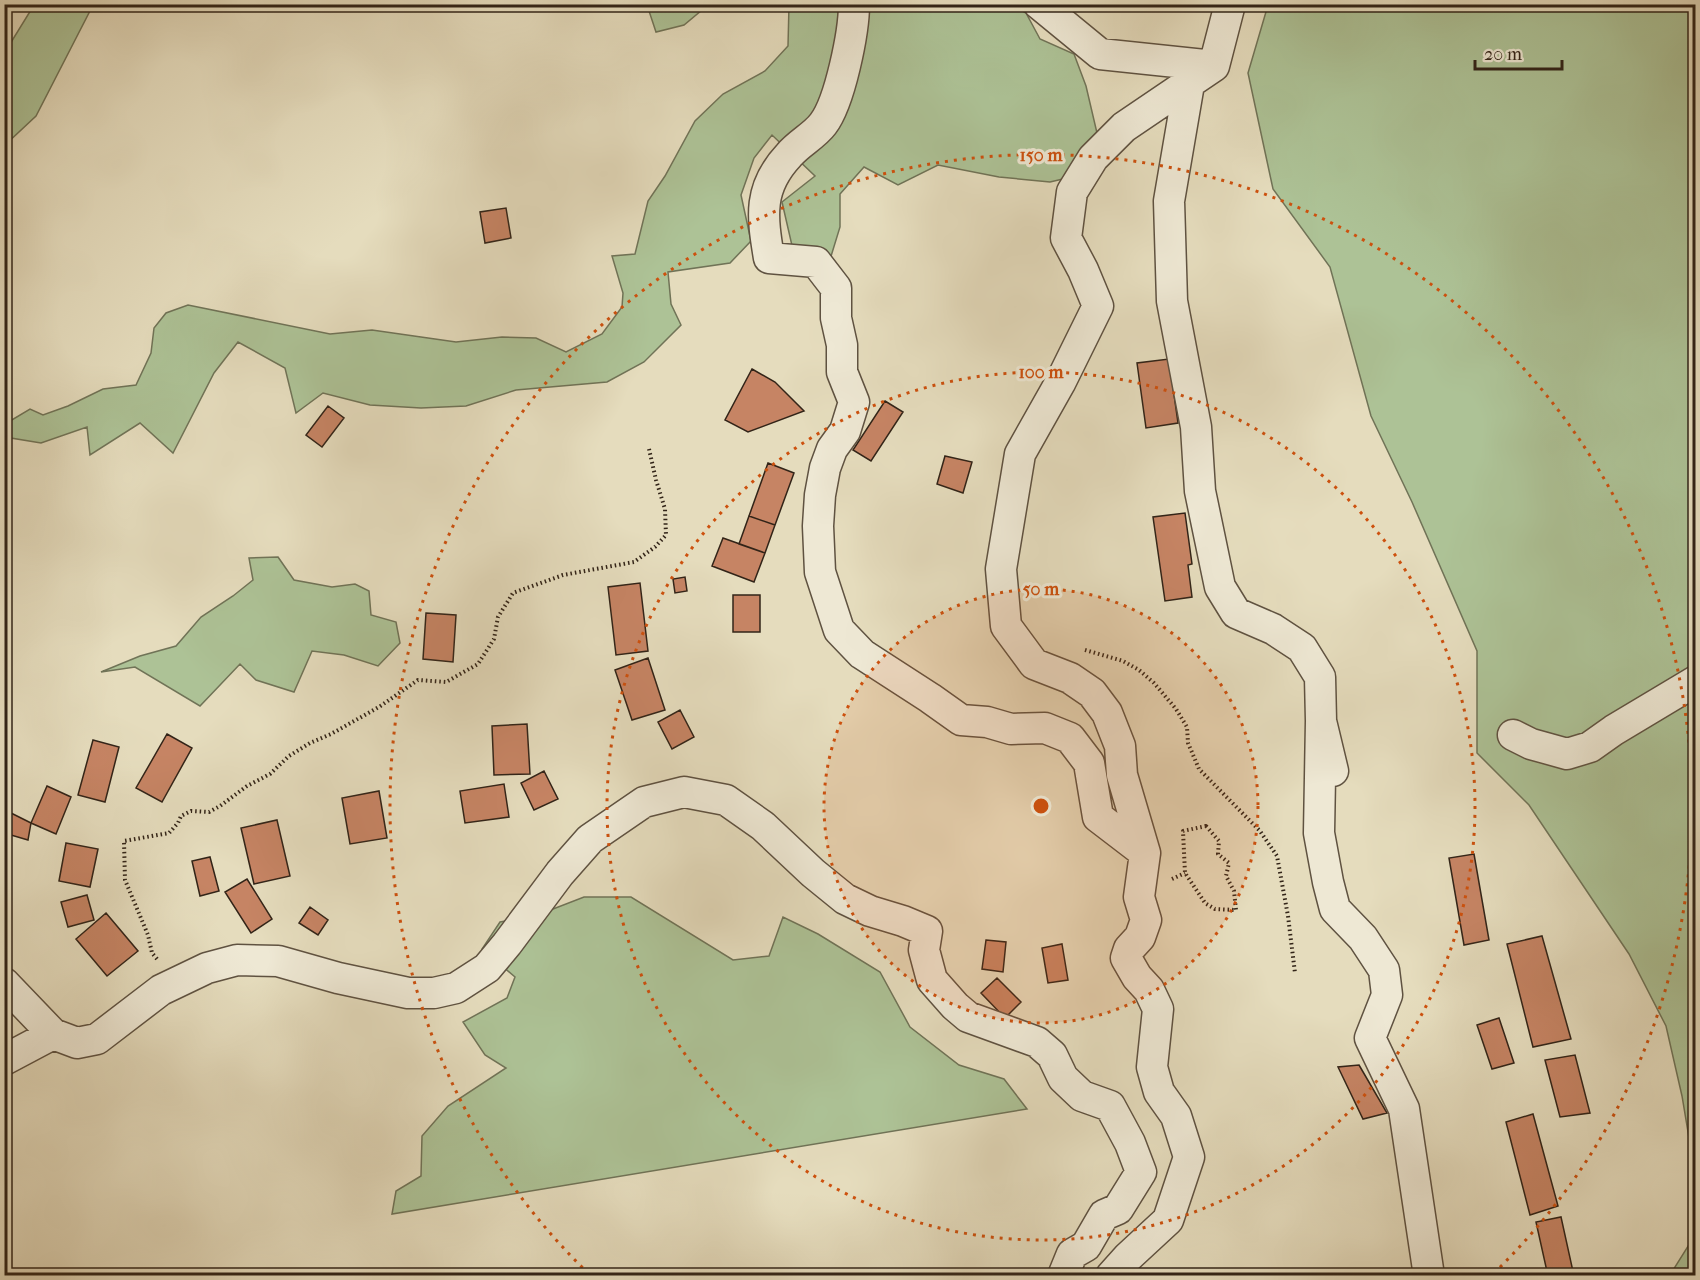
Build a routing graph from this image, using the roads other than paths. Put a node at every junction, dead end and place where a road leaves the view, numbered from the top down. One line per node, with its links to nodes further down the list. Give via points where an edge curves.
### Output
1 (854, 4): 10 (street, via 854,22 838,91 824,123 789,155 771,179 764,201 770,258 816,262 836,288 842,372 854,402 846,430 832,449 825,468 818,526 820,572 838,630 862,654 960,720 1011,729 1045,728 1070,738 1089,763 1098,817)
2 (1039, 4): 4 (street, via 1100,54)
3 (1230, 4): 4 (street)
4 (1214, 66): 5 (street)
5 (1189, 84): 7 (street, via 1169,201 1172,301 1196,427 1200,491 1220,587 1236,614 1273,629 1302,648 1320,676); 10 (street, via 1124,127 1093,158 1072,192 1066,238 1098,306 1020,454 1001,569 1006,626 1034,664 1070,678 1092,693 1107,713 1120,746 1122,775)
6 (1695, 681): 8 (street, via 1590,747 1567,754)
7 (1321, 721): 9 (street); 16 (street, via 1319,833 1328,882 1335,909 1363,938 1384,970 1387,995 1370,1038 1404,1109)
8 (1513, 735)
9 (1333, 771)
10 (1145, 853): 15 (street, via 1139,897 1146,920 1126,958 1158,1009 1152,1067 1159,1092 1176,1116 1189,1156 1168,1220)
11 (4, 983): 12 (street)
12 (53, 1034): 13 (street); 14 (street, via 77,1043 97,1039 161,990 207,968 237,960 278,961 408,993 456,988 487,968 590,839 644,802 684,792 726,800 764,826 845,899 927,931 924,950 932,980 955,1006 968,1017 1037,1042 1052,1055 1063,1078 1082,1096 1110,1106 1141,1172 1118,1209 1104,1215 1086,1246 1072,1254)
13 (4, 1060)
14 (1063, 1275)
15 (1111, 1275)
16 (1429, 1275)

